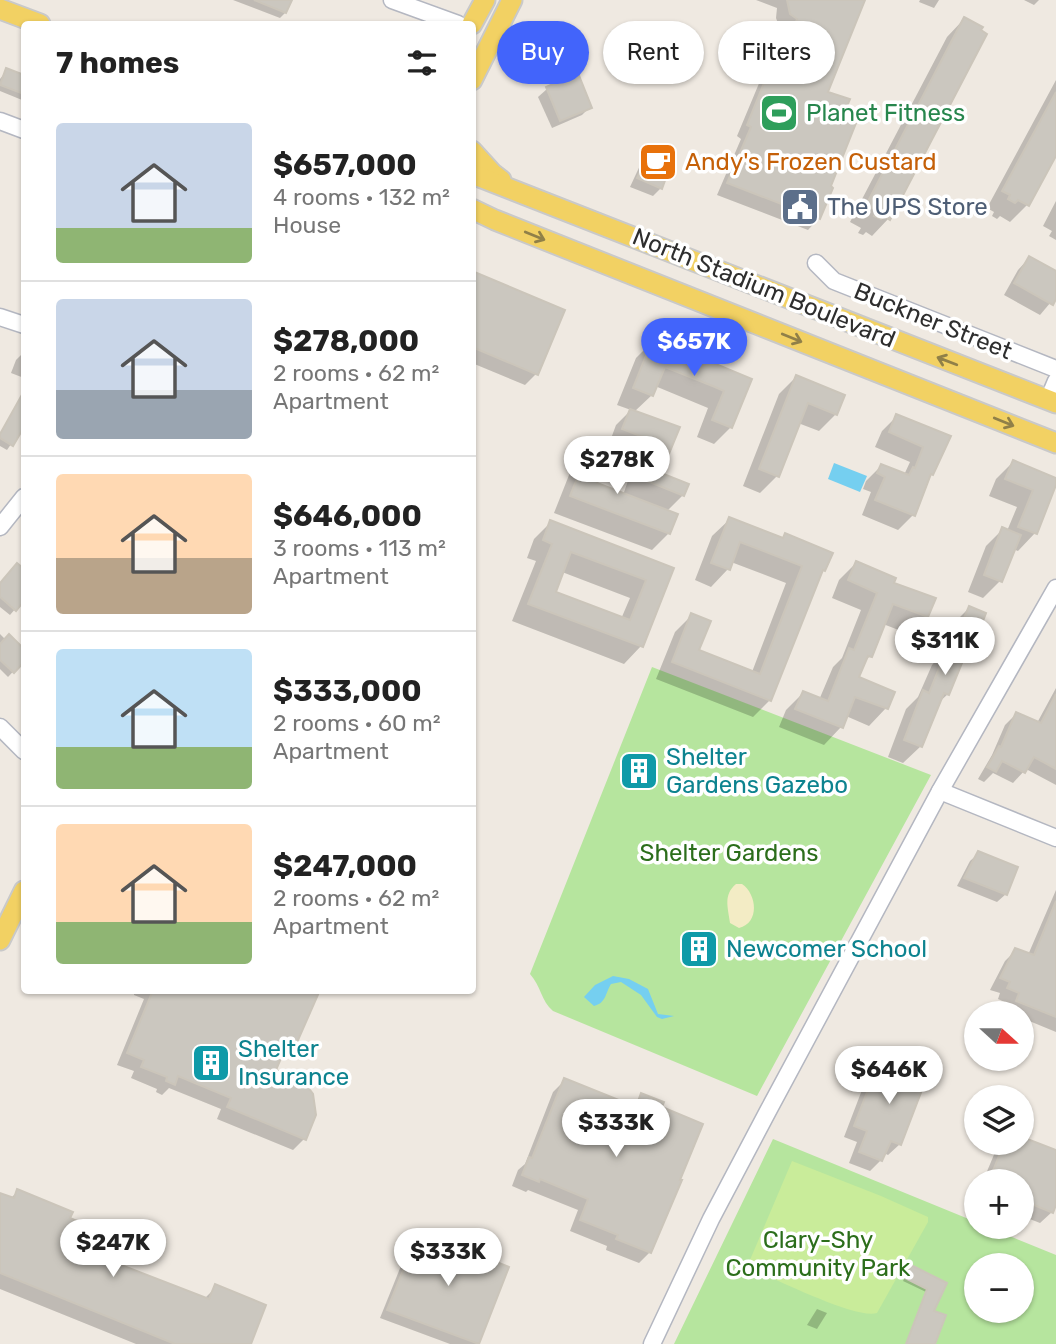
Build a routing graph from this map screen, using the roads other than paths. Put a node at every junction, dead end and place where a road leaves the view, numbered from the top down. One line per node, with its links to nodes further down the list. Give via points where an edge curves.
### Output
1 (392, 0): 6 (street)
2 (485, 0): 7 (main road)
3 (512, 0): 8 (main road)
4 (0, 9): 5 (main road)
5 (32, 21)
6 (450, 21)
7 (474, 21)
8 (476, 72)
9 (0, 121): 10 (street)
10 (21, 129)
11 (476, 155): 13 (main road)
12 (476, 175): 13 (main road, North Stadium Boulevard)
13 (513, 188): 22 (main road, North Stadium Boulevard, one-way to 13)
14 (476, 211): 16 (main road, North Stadium Boulevard)
15 (476, 217): 16 (main road)
16 (495, 220): 23 (main road, North Stadium Boulevard, one-way to 23)
17 (816, 264): 20 (street, Buckner Street, via 834,281)
18 (0, 317): 19 (street)
19 (21, 324)
20 (1056, 369)
21 (1056, 381): 22 (street)
22 (1052, 401)
23 (1056, 443)
24 (21, 501): 25 (street)
25 (0, 527)
26 (1056, 588): 29 (street)
27 (0, 727): 28 (street)
28 (21, 748)
29 (940, 792): 30 (street); 33 (street, via 711,1219)
30 (1056, 838)
31 (21, 897): 32 (main road)
32 (2, 933)
33 (652, 1344)

